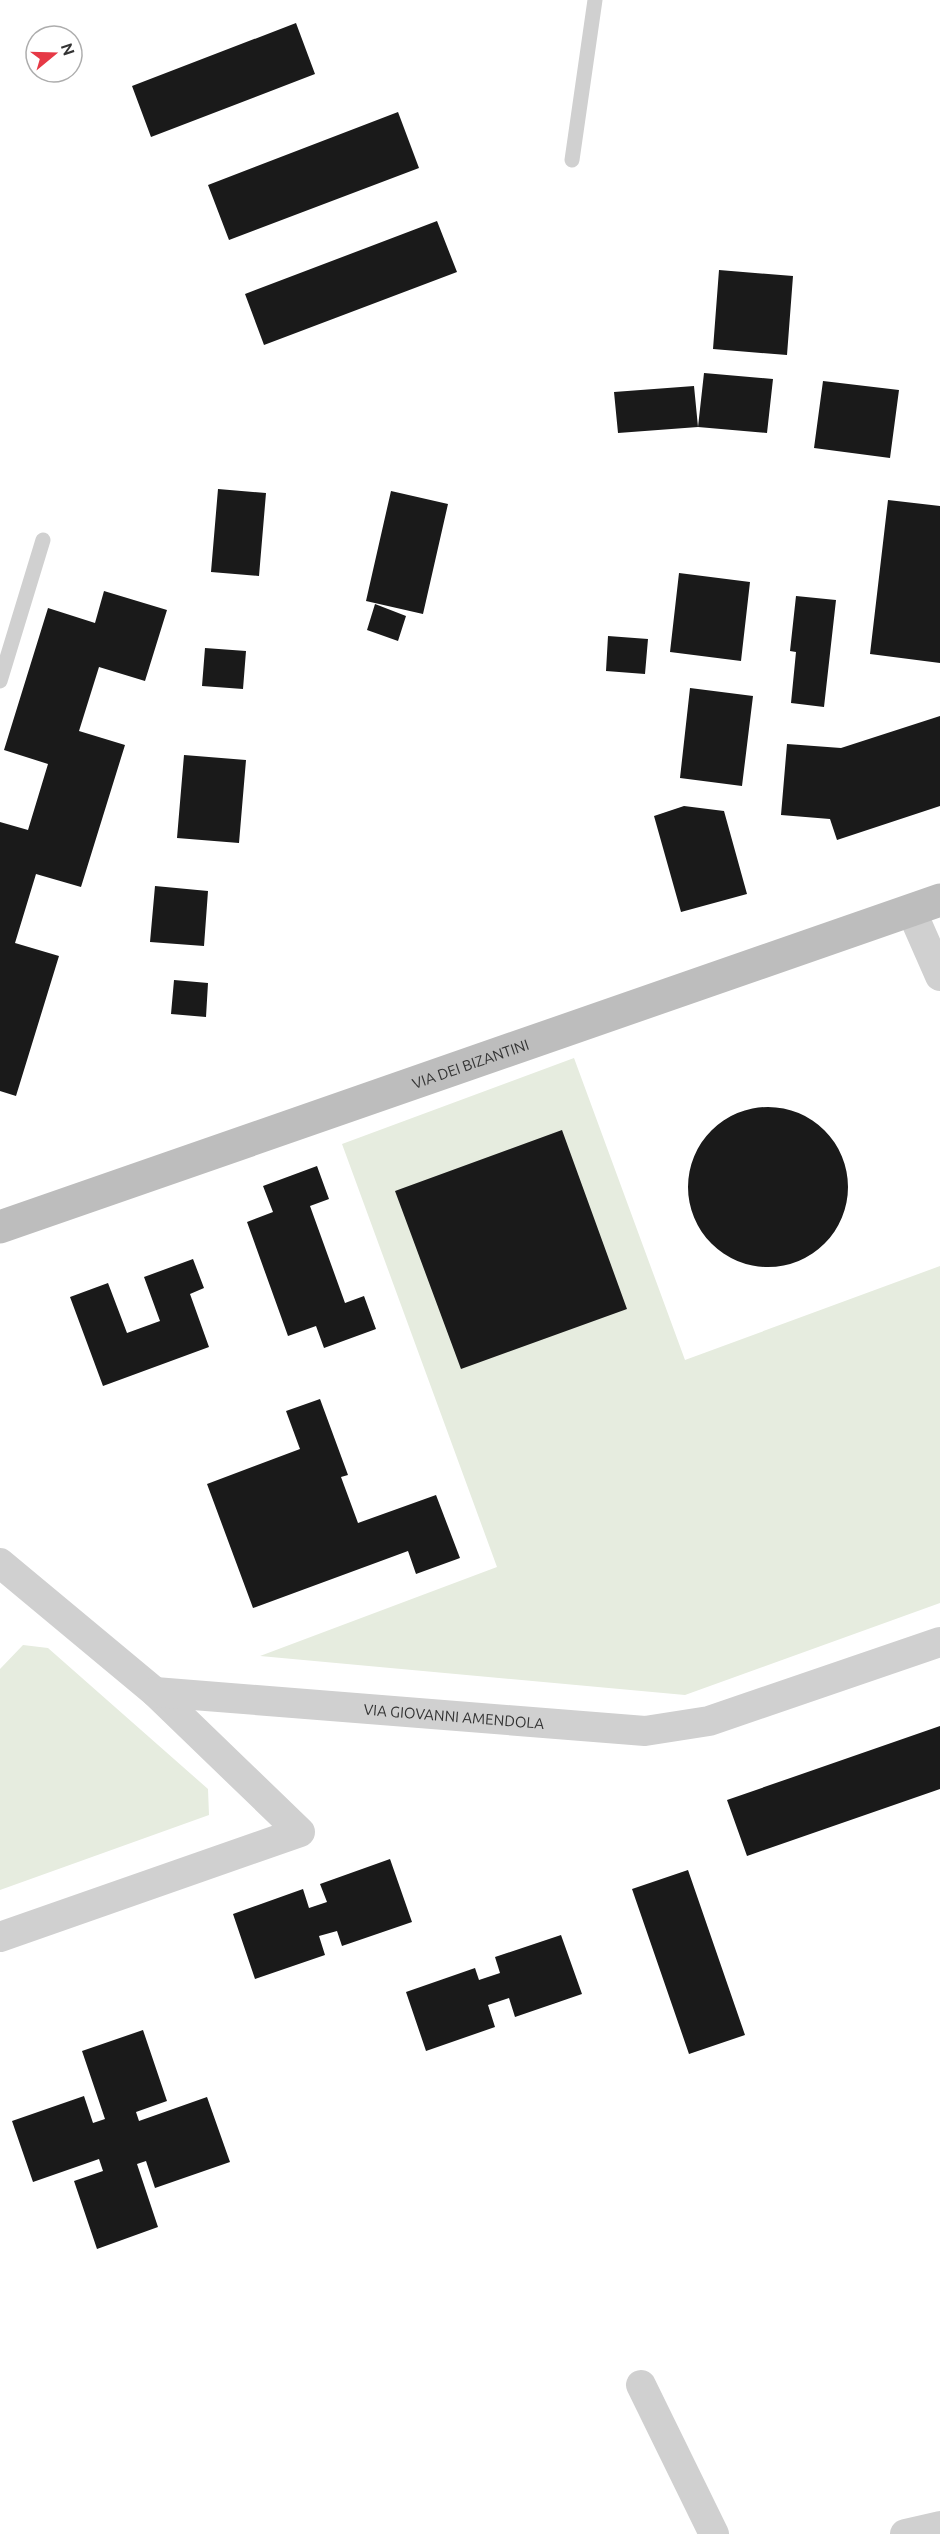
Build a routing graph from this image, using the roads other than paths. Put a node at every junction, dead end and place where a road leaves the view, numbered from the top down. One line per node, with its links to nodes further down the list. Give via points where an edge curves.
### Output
1 (595, 0): 2 (lane)
2 (572, 160)
3 (43, 540): 4 (lane)
4 (0, 681)
5 (926, 905): 6 (street); 7 (street, VIA DEI BIZANTINI)
6 (940, 976)
7 (0, 1227)
8 (0, 1563): 10 (street)
9 (940, 1642): 10 (street, VIA GIOVANNI AMENDOLA, via 709,1721 645,1731)
10 (155, 1692): 11 (street, via 300,1832)
11 (0, 1937)
12 (641, 2385): 14 (street)
13 (940, 2526): 15 (street)
14 (714, 2534)
15 (905, 2534)

